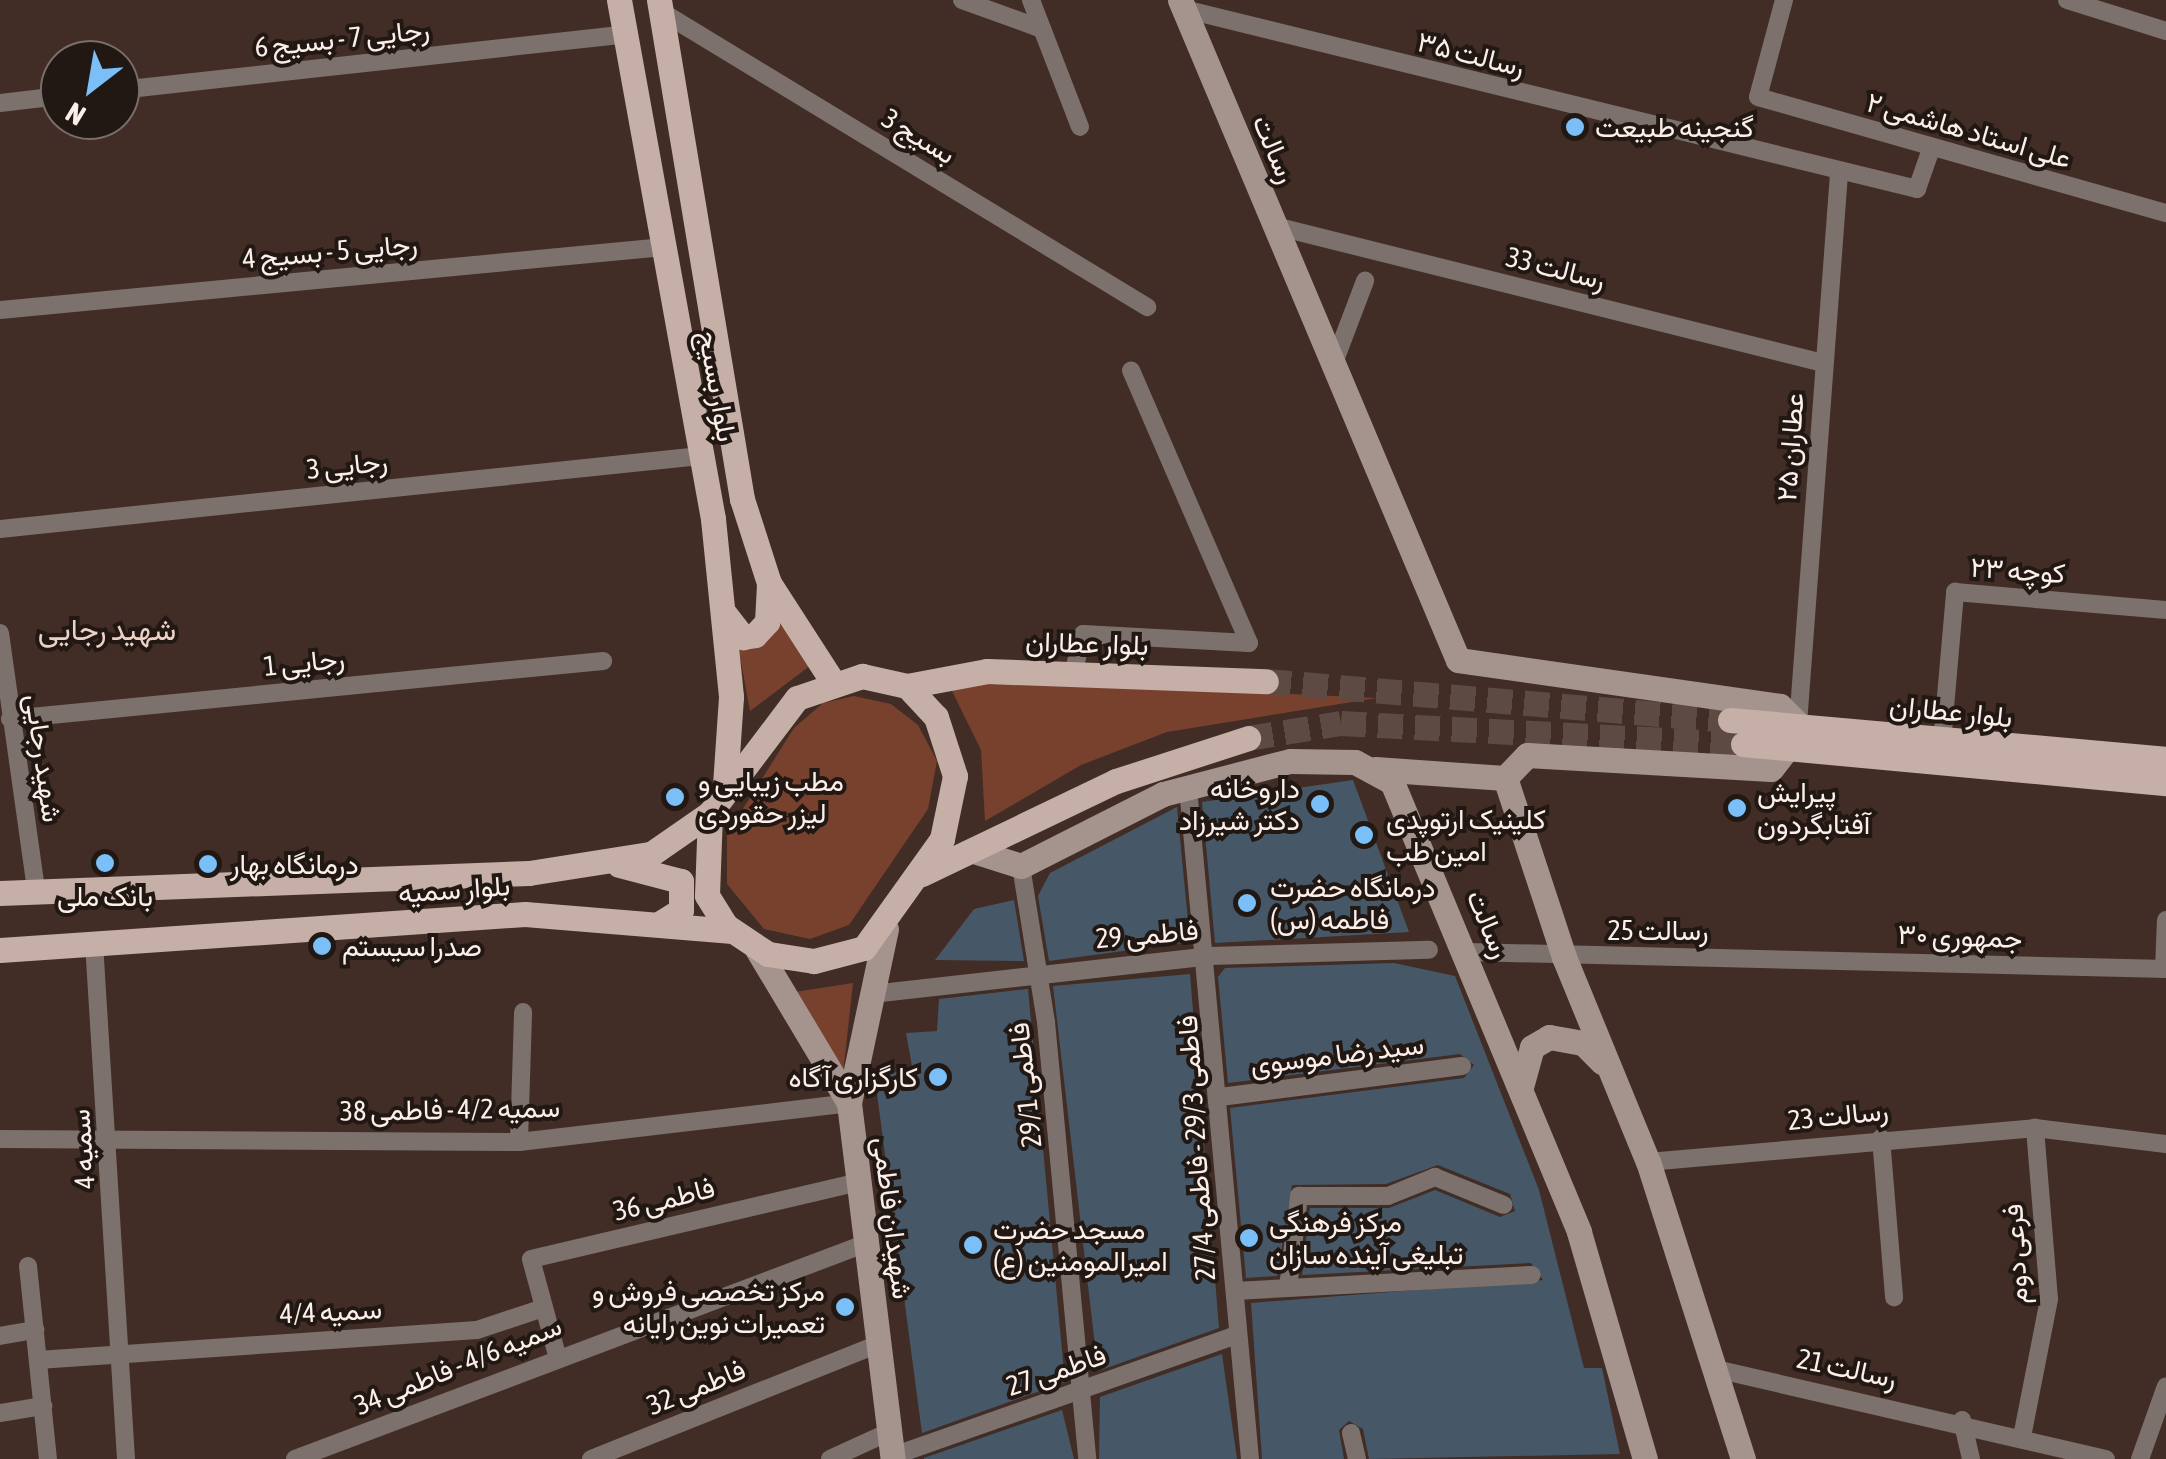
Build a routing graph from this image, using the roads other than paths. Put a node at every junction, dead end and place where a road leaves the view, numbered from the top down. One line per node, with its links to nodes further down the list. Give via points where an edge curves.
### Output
1 (620, 0): 10 (main road, بلوار بسیج)
2 (962, 0): 8 (street)
3 (1031, 0): 8 (street)
4 (1784, 0): 15 (street, علی استاد هاشمی ۲, via 1758,97)
5 (2067, 0): 9 (street)
6 (1182, 5): 16 (street, رسالت ۳۵); 18 (street, رسالت)
7 (661, 6): 21 (street, بسیج 3); 28 (main road, بلوار بسیج, via 742,500)
8 (1042, 29): 14 (street)
9 (2166, 31)
10 (628, 34): 11 (street, رجایی 7 - بسیج 6); 19 (main road, بلوار بسیج)
11 (140, 88)
12 (40, 98): 13 (street)
13 (0, 103)
14 (1080, 127)
15 (1931, 149): 16 (street, رسالت ۳۵, via 1917,189); 17 (street, علی استاد هاشمی ۲)
16 (1839, 174): 24 (street, عطاران ۲۵)
17 (2166, 213)
18 (1274, 226): 23 (street, رسالت); 24 (street, رسالت 33)
19 (664, 247): 22 (street, رجایی 5 - بسیج 4); 26 (main road, بلوار بسیج)
20 (1365, 282): 23 (street)
21 (1148, 307)
22 (0, 310)
23 (1336, 360): 39 (street, رسالت, via 1458,660 1780,706)
24 (1823, 363): 39 (street, عطاران ۲۵)
25 (1130, 370): 33 (street, via 1249,643 1083,634)
26 (700, 456): 27 (street, رجایی 3); 30 (main road, بلوار بسیج)
27 (0, 530)
28 (769, 582): 30 (main road, via 768,622 755,635 742,636); 35 (main road, بلوار بسیج)
29 (2166, 610): 41 (street, کوچه ۲۳, via 1955,592)
30 (724, 614): 47 (main road, بلوار بسیج)
31 (0, 632): 37 (street, شهید رجایی)
32 (603, 661): 37 (street, رجایی 1)
33 (1074, 670): 34 (main road, بلوار عطاران); 36 (main road, بلوار عطاران, via 987,671)
34 (1266, 681)
35 (834, 684): 36 (main road, via 862,676); 47 (main road, via 797,698)
36 (907, 686): 53 (main road, via 936,716 955,776 942,839)
37 (10, 719): 54 (street, شهید رجایی)
38 (1730, 720): 39 (main road, بلوار عطاران)
39 (1793, 736): 41 (main road, بلوار عطاران); 42 (main road, بلوار عطاران); 45 (street, via 1770,769 1527,755); 46 (main road, بلوار عطاران)
40 (1248, 738): 50 (main road, via 1116,780)
41 (1942, 742): 43 (main road, بلوار عطاران)
42 (1743, 744)
43 (2166, 759)
44 (1375, 769): 45 (street); 48 (street, via 1290,761); 64 (street, رسالت, via 1402,796)
45 (1506, 778): 66 (street, رسالت)
46 (2166, 784)
47 (725, 785): 49 (main road)
48 (1188, 788): 52 (street); 65 (street, فاطمی 29/3 - فاطمی 27/4)
49 (710, 813): 51 (main road, بلوار سمیه, via 651,854); 59 (main road, via 706,895)
50 (974, 851): 52 (street); 53 (main road)
51 (610, 863): 54 (main road, بلوار سمیه); 57 (main road, via 681,881 681,910)
52 (1021, 866): 69 (street, فاطمی 29/1)
53 (922, 874): 58 (main road)
54 (36, 890): 55 (main road, بلوار سمیه)
55 (0, 893)
56 (2166, 920): 68 (street)
57 (660, 923): 59 (main road, بلوار سمیه); 60 (main road, بلوار سمیه, via 525,914)
58 (886, 929): 61 (main road, via 840,958); 70 (street)
59 (732, 932): 61 (main road)
60 (94, 943): 62 (main road, بلوار سمیه); 78 (street, سمیه 4)
61 (757, 949): 76 (street)
62 (0, 950)
63 (1429, 950): 65 (street, فاطمی 29)
64 (1469, 952): 66 (street, رسالت 25); 74 (street, رسالت)
65 (1209, 956): 69 (street, فاطمی 29); 75 (street, فاطمی 29/3 - فاطمی 27/4)
66 (1564, 957): 67 (street, رسالت 25); 73 (street, رسالت)
67 (1753, 958): 68 (street, جمهوری ۳۰)
68 (2165, 969)
69 (1040, 971): 70 (street, فاطمی 29); 102 (street, فاطمی 29/1)
70 (872, 994): 76 (street)
71 (522, 1012): 81 (street)
72 (1462, 1066): 75 (street, سید رضا موسوی)
73 (1609, 1069): 74 (street, via 1584,1043 1549,1037 1532,1048); 83 (street, رسالت)
74 (1521, 1087): 117 (street, رسالت, via 1579,1232)
75 (1220, 1097): 90 (street, فاطمی 29/3 - فاطمی 27/4)
76 (848, 1103): 81 (street, سمیه 4/2 - فاطمی 38); 84 (street, شهیدان فاطمی)
77 (2035, 1128): 79 (street, رسالت 23); 82 (street, رسالت 23); 107 (street, فرعی دوم, via 2049,1299)
78 (110, 1134): 80 (street, سمیه 4/2 - فاطمی 38); 81 (street, سمیه 4/2 - فاطمی 38); 97 (street, سمیه 4)
79 (1881, 1138): 83 (street, رسالت 23); 91 (street)
80 (0, 1139)
81 (520, 1142)
82 (2166, 1144)
83 (1648, 1162): 100 (street, رسالت)
84 (859, 1182): 86 (street, شهیدان فاطمی); 92 (street, فاطمی 36, via 531,1259)
85 (1504, 1205): 89 (street, via 1435,1176 1388,1196 1299,1196)
86 (867, 1243): 96 (street, شهیدان فاطمی); 98 (street, سمیه 4/6 - فاطمی 34)
87 (28, 1266): 93 (street)
88 (1532, 1275): 89 (street)
89 (1288, 1288): 90 (street)
90 (1235, 1291): 95 (street, فاطمی 29/3 - فاطمی 27/4)
91 (1894, 1297)
92 (540, 1309): 97 (street, سمیه 4/4, via 477,1330); 98 (street)
93 (35, 1330): 94 (street); 99 (street)
94 (0, 1336)
95 (1238, 1336): 102 (street, فاطمی 27); 115 (street, فاطمی 29/3 - فاطمی 27/4)
96 (878, 1344): 108 (street, شهیدان فاطمی); 112 (street, فاطمی 32)
97 (121, 1351): 99 (street, سمیه 4/4); 110 (street, سمیه 4)
98 (557, 1355): 111 (street, سمیه 4/6 - فاطمی 34)
99 (38, 1360): 103 (street)
100 (1720, 1370): 105 (street, رسالت 21); 118 (street, رسالت)
101 (2166, 1386): 121 (street)
102 (1080, 1392): 108 (street, فاطمی 27); 114 (street, فاطمی 29/1)
103 (43, 1406): 104 (street); 109 (street)
104 (0, 1413)
105 (1962, 1420): 107 (street, رسالت 21); 119 (street)
106 (1351, 1433): 116 (street)
107 (2022, 1437): 120 (street, رسالت 21)
108 (891, 1449): 113 (street, فاطمی 27)
109 (48, 1459)
110 (126, 1459)
111 (296, 1459)
112 (590, 1459)
113 (830, 1459)
114 (1088, 1459)
115 (1250, 1459)
116 (1357, 1459)
117 (1646, 1459)
118 (1743, 1459)
119 (1971, 1459)
120 (2106, 1459)
121 (2140, 1459)

